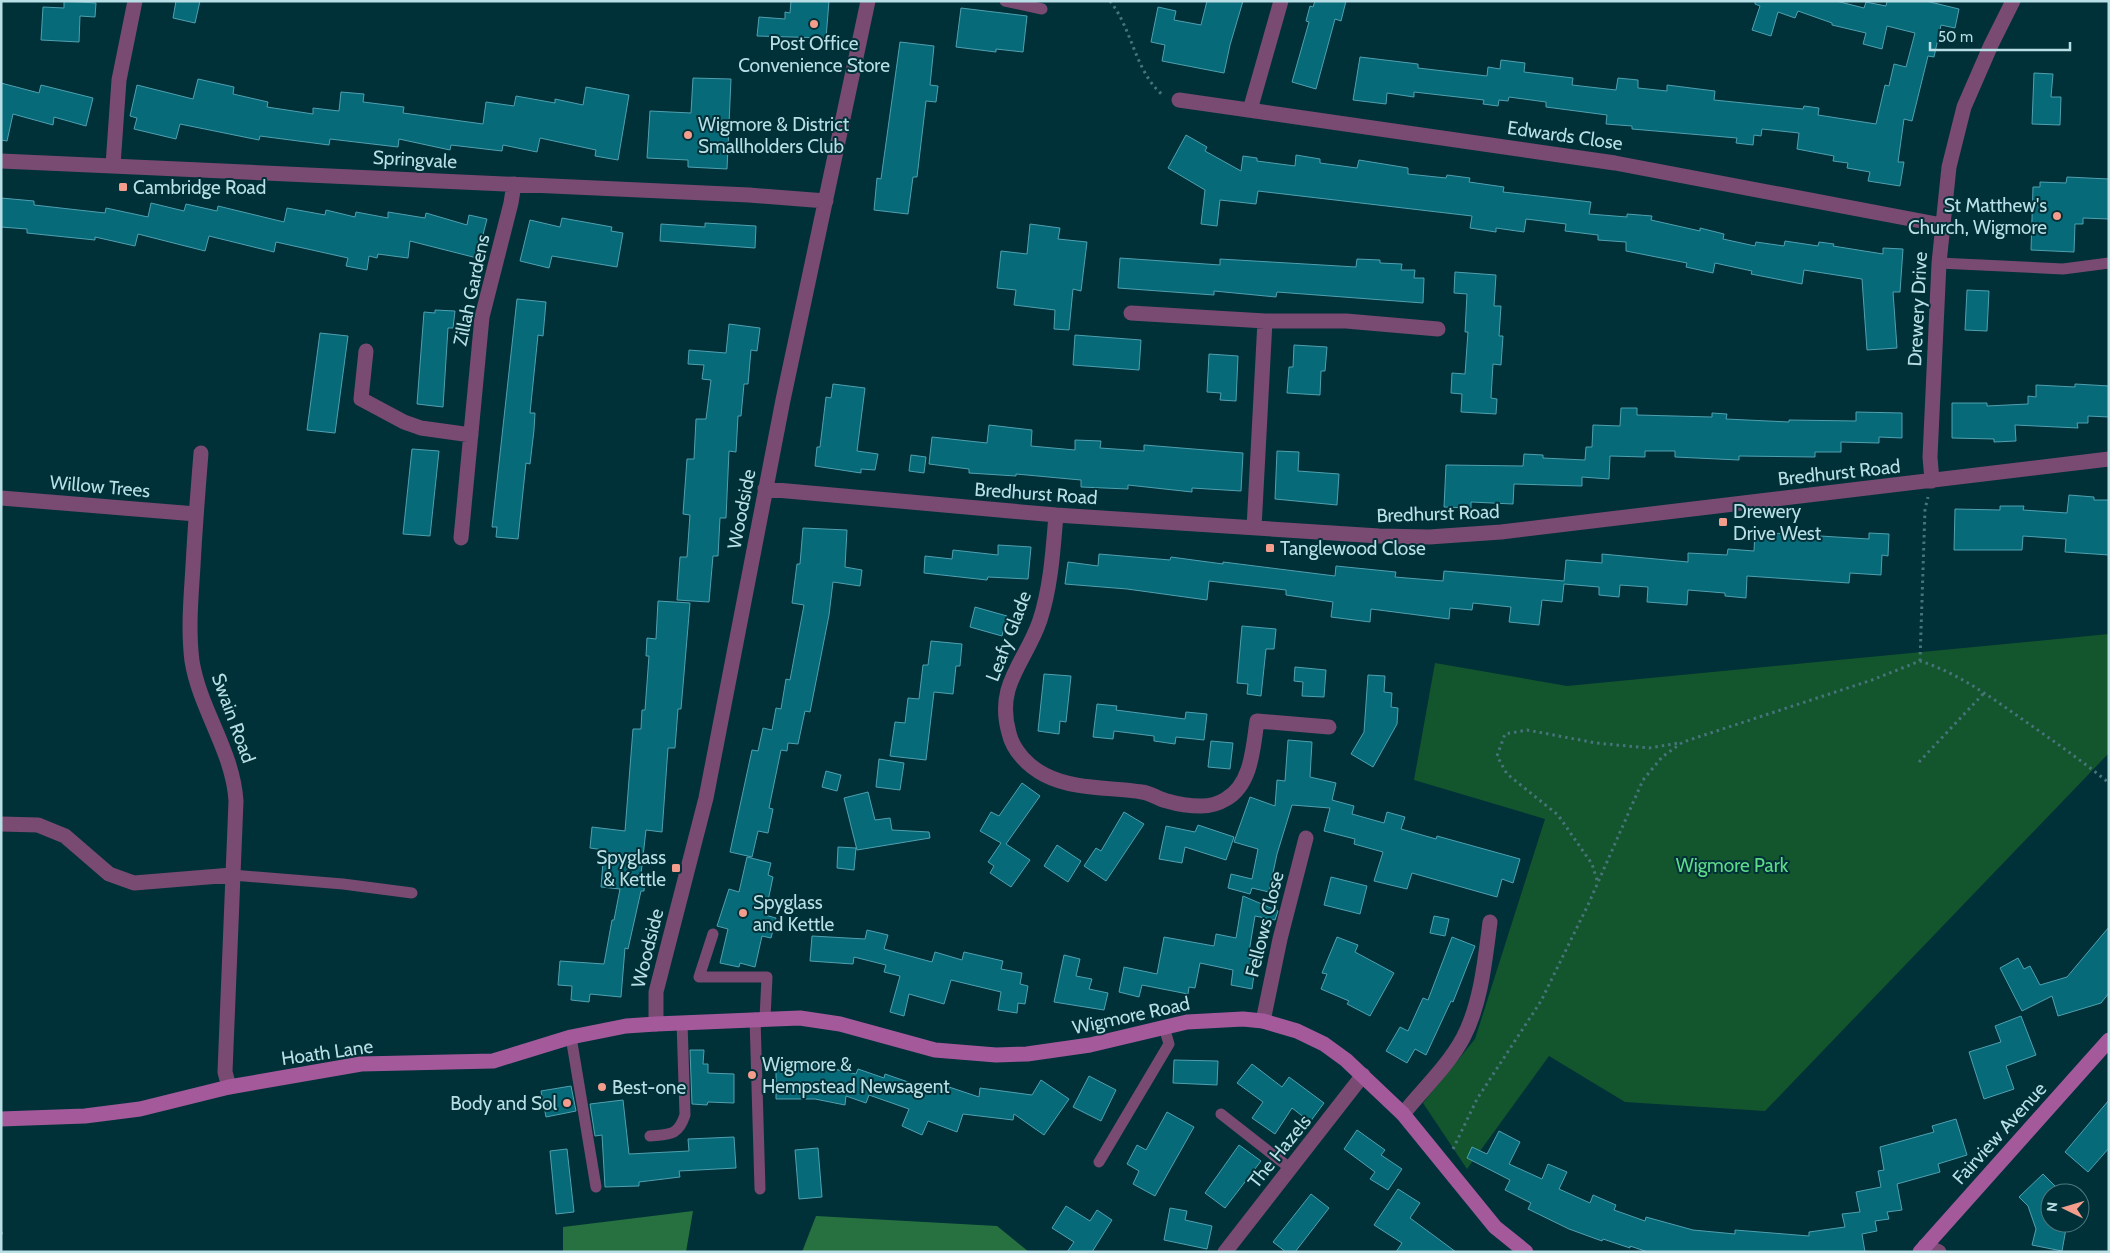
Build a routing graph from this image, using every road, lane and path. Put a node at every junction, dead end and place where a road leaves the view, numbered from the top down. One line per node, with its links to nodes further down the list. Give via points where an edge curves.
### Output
1 (135, 1): 11 (street, via 119,80)
2 (868, 1): 13 (street, Woodside)
3 (1005, 1): 7 (lane)
4 (1110, 1): 8 (path, via 1119,12 1150,85 1164,96)
5 (1281, 1): 9 (street)
6 (2014, 1): 14 (street, Drewery Drive, via 1964,107 1950,166)
7 (1042, 9)
8 (1179, 100): 9 (street, Edwards Close)
9 (1250, 110): 14 (street, Edwards Close, via 1624,164)
10 (1, 161): 11 (street, Springvale)
11 (113, 165): 12 (street, Springvale)
12 (514, 184): 13 (street, Springvale, via 749,194); 21 (street, Zillah Gardens, via 482,317)
13 (826, 201): 25 (street, Woodside)
14 (1942, 225): 15 (street, Drewery Drive)
15 (1940, 263): 16 (lane, via 2063,269); 24 (street, Drewery Drive, via 1930,457)
16 (2109, 263)
17 (1131, 313): 18 (street)
18 (1265, 321): 19 (street, via 1346,321); 29 (street)
19 (1438, 329)
20 (366, 351): 21 (street, via 361,399 421,428)
21 (471, 435): 30 (street, Zillah Gardens)
22 (201, 453): 27 (street, Swain Road)
23 (2109, 459): 24 (street, Bredhurst Road)
24 (1932, 481): 29 (street, Bredhurst Road, via 1459,536 1379,536); 31 (path, via 1924,509)
25 (765, 489): 28 (street, Bredhurst Road); 47 (street, Woodside, via 706,798 656,992)
26 (1, 498): 27 (street, Willow Trees)
27 (196, 514): 39 (street, Swain Road, via 189,615 192,662 235,780)
28 (1056, 515): 29 (street, Bredhurst Road); 33 (street, Leafy Glade, via 1043,610 1008,688 1005,717 1014,747 1034,769 1064,782 1145,792 1188,805 1216,804 1236,792 1243,781 1253,750 1257,721)
29 (1254, 528)
30 (461, 538)
31 (1920, 660): 32 (path, via 1946,669); 34 (path, via 1872,680)
32 (1984, 693): 35 (path); 36 (path, via 2082,760)
33 (1329, 727)
34 (1683, 742): 40 (path, via 1662,757 1643,780); 40 (path, via 1649,748 1596,743 1527,730 1505,734 1497,756 1507,774 1558,815 1592,864)
35 (1919, 762)
36 (2109, 783)
37 (1, 824): 39 (street, via 38,826 65,836 109,874 134,883)
38 (1306, 838): 45 (street, Fellows Close)
39 (232, 875): 41 (lane); 52 (street, Swain Road, via 225,1072)
40 (1598, 881): 58 (path, via 1541,1001 1477,1099)
41 (412, 893)
42 (1490, 922): 54 (street, via 1484,964 1468,1029 1452,1054)
43 (713, 934): 44 (lane, via 699,977 767,977)
44 (760, 1018): 46 (street, Wigmore Road); 48 (street, Wigmore Road, via 822,1021 917,1046 976,1055 1052,1051); 61 (lane)
45 (1262, 1021): 48 (street, Wigmore Road, via 1208,1019); 51 (street, Wigmore Road, via 1297,1031 1324,1044)
46 (682, 1022): 47 (street, Wigmore Road); 56 (lane, via 685,1115 681,1127 673,1133)
47 (656, 1024): 49 (street, Hoath Lane, via 626,1026)
48 (1164, 1028): 57 (lane, via 1169,1044)
49 (571, 1037): 52 (street, Hoath Lane, via 493,1060 361,1064); 60 (lane)
50 (2109, 1040): 62 (street, Fairview Avenue)
51 (1364, 1075): 54 (street, Wigmore Road); 59 (street, The Hazels)
52 (229, 1087): 55 (street, Hoath Lane, via 140,1109 85,1116)
53 (1221, 1114): 59 (lane)
54 (1402, 1114): 58 (street, Wigmore Road)
55 (1, 1119)
56 (650, 1136)
57 (1099, 1162)
58 (1445, 1166): 64 (street, Wigmore Road, via 1496,1227)
59 (1291, 1169): 63 (street, The Hazels)
60 (596, 1187)
61 (760, 1189)
62 (1928, 1250)
63 (1225, 1252)
64 (1526, 1252)

